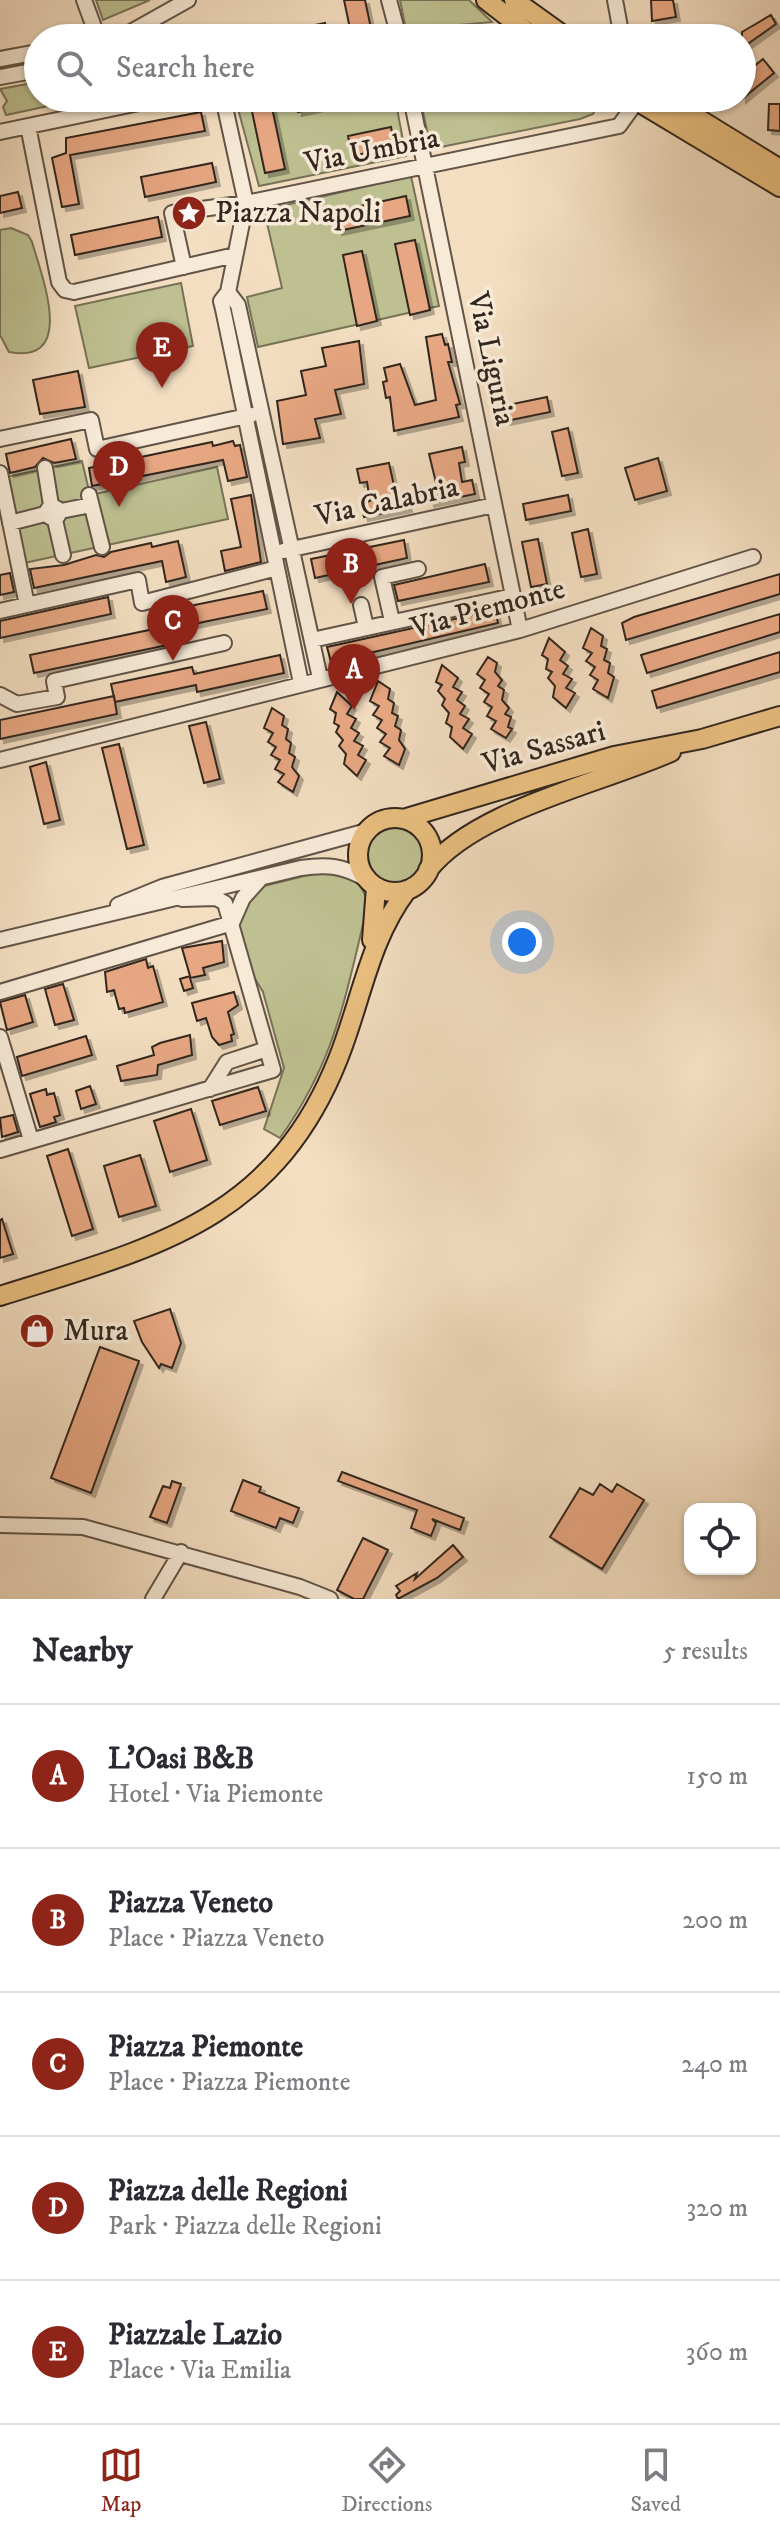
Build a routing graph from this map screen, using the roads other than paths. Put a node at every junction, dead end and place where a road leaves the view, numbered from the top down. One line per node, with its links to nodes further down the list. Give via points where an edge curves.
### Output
1 (84, 0): 7 (street)
2 (188, 0): 8 (street)
3 (389, 0): 9 (street)
4 (486, 0): 10 (main road)
5 (514, 0): 11 (main road)
6 (615, 0): 12 (street)
7 (91, 24)
8 (145, 24)
9 (395, 24)
10 (517, 24)
11 (547, 24)
12 (619, 24)
13 (24, 55): 14 (street)
14 (0, 59)
15 (24, 73): 16 (street)
16 (0, 77)
17 (71, 112): 23 (street)
18 (226, 112): 28 (street)
19 (414, 112): 25 (street, Via Liguria)
20 (627, 112): 25 (street, Via Umbria, via 619,126)
21 (654, 112): 27 (main road)
22 (688, 112): 26 (main road)
23 (28, 126): 24 (street); 30 (street, via 59,282 65,290)
24 (0, 132)
25 (425, 167): 28 (street, Via Umbria); 37 (street, Via Liguria)
26 (780, 169)
27 (780, 187)
28 (246, 203): 29 (street); 30 (street, via 172,213)
29 (235, 255): 30 (street); 31 (street)
30 (184, 267)
31 (228, 292): 32 (street, via 238,305); 33 (street, via 221,301)
32 (262, 413): 33 (street); 41 (street)
33 (245, 416): 34 (street, via 97,449 91,420); 44 (street)
34 (0, 439)
35 (45, 468): 38 (street)
36 (0, 473): 39 (street)
37 (494, 505): 41 (street, Via Calabria); 46 (street, Via Liguria)
38 (53, 513): 39 (street); 40 (street, via 90,500); 42 (street)
39 (10, 523): 47 (street)
40 (102, 547)
41 (291, 549): 44 (street, Via Calabria); 53 (street)
42 (63, 555)
43 (753, 557): 52 (street, Via Piemonte)
44 (276, 560): 47 (street, Via Calabria, via 142,603 138,580); 56 (street)
45 (418, 569): 50 (street, via 382,577)
46 (513, 596): 50 (street); 52 (street, Via Liguria)
47 (27, 605): 49 (street)
48 (361, 605): 51 (street)
49 (0, 611)
50 (392, 621): 51 (street)
51 (366, 627): 53 (street)
52 (520, 630): 55 (street, Via Piemonte)
53 (312, 640): 55 (street)
54 (224, 643): 57 (street, via 54,681 57,697 22,697 17,704)
55 (320, 678): 56 (street, Via Piemonte)
56 (301, 683): 60 (street, Via Piemonte)
57 (0, 695)
58 (780, 716): 59 (main road, Via Sassari)
59 (702, 739): 61 (main road, Via Sassari, via 614,756); 63 (main road, Via Sassari, via 479,827 444,850)
60 (0, 760)
61 (403, 819): 62 (main road, via 383,820); 63 (main road, via 416,825 429,842)
62 (367, 831): 65 (main road, via 358,859); 68 (street, via 162,887)
63 (428, 870): 66 (main road)
64 (261, 878): 65 (street, via 326,864 345,867); 67 (street); 69 (street, via 243,898)
65 (371, 883): 66 (main road, via 394,892); 71 (main road)
66 (407, 890): 71 (main road)
67 (182, 899): 68 (street); 69 (street, via 216,898 225,903)
68 (96, 914): 70 (street)
69 (232, 923): 72 (street); 74 (street)
70 (0, 940)
71 (370, 958): 78 (main road, via 348,1035 305,1125 238,1198 202,1224 151,1248)
72 (0, 992)
73 (0, 1037): 76 (street)
74 (267, 1049): 75 (street, via 227,1062); 75 (street, via 273,1070)
75 (210, 1089): 76 (street)
76 (31, 1140): 77 (street)
77 (0, 1150)
78 (0, 1296)
79 (0, 1525): 80 (street, via 83,1527)
80 (181, 1552): 81 (street); 82 (street)
81 (153, 1599)
82 (330, 1599)

